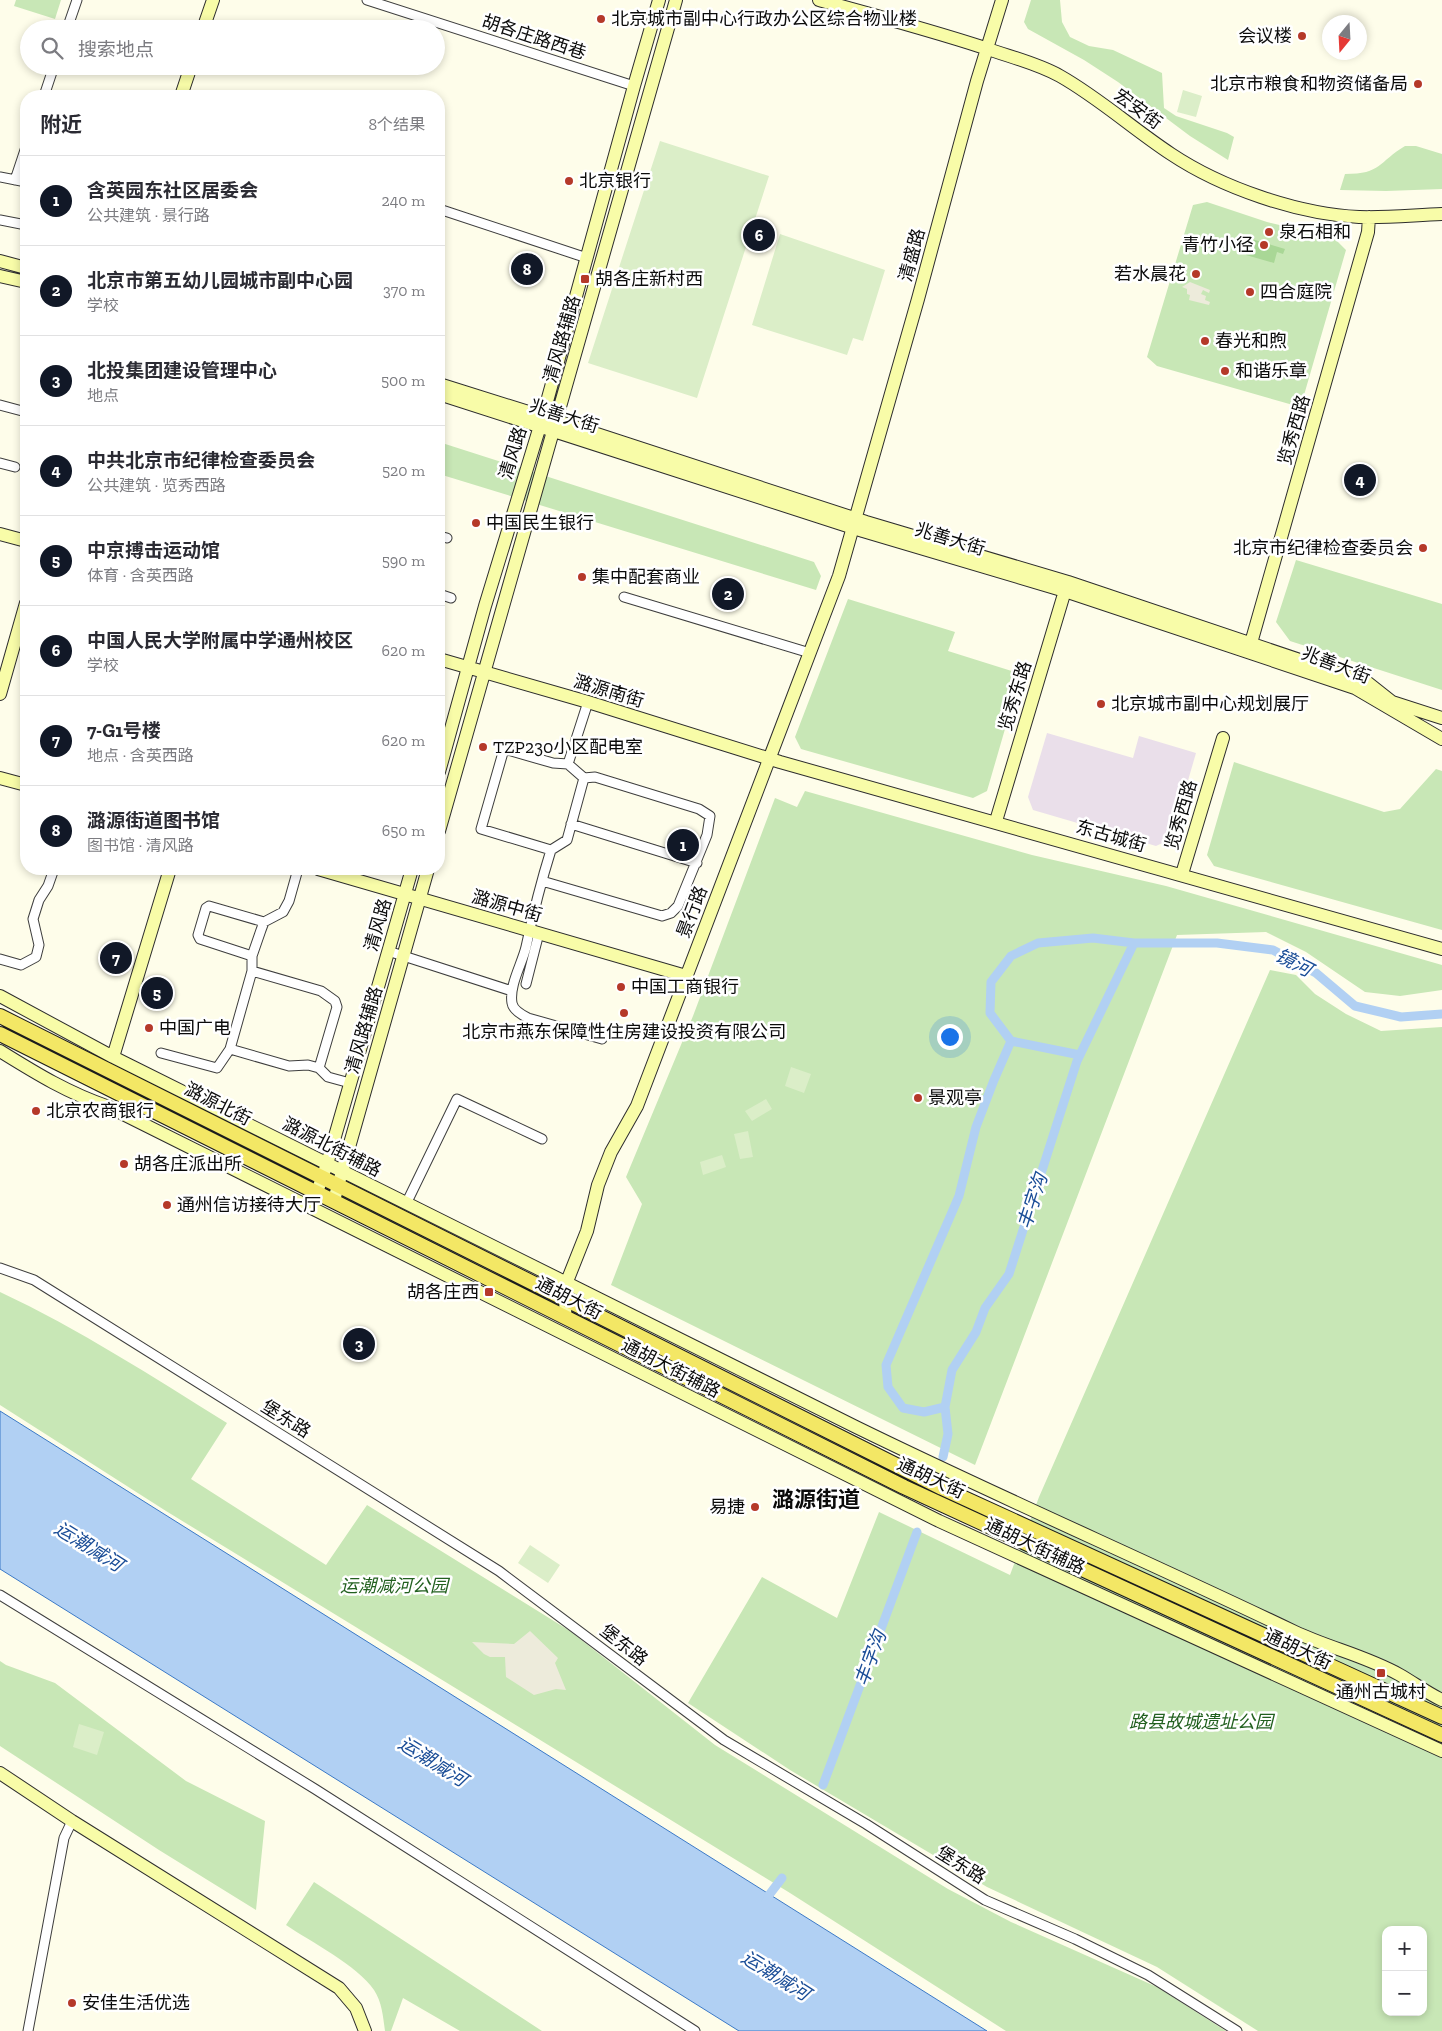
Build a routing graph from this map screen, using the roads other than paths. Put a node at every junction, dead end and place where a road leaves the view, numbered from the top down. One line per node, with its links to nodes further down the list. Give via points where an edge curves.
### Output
1 (77, 0): 8 (street)
2 (213, 0): 9 (street)
3 (367, 0): 10 (street, 胡各庄路西巷)
4 (660, 0): 15 (street, 清风路)
5 (676, 0): 37 (street, 清风路辅路)
6 (819, 0): 12 (street, 宏安街)
7 (1002, 0): 12 (street, 清盛路)
8 (70, 20)
9 (206, 20)
10 (429, 20)
11 (445, 25): 15 (street, 胡各庄路西巷)
12 (988, 49): 24 (street, 宏安街, via 1059,76 1189,166 1228,184 1306,209); 40 (street, 清盛路)
13 (51, 75): 16 (street)
14 (188, 75): 17 (street)
15 (634, 86): 27 (street, 清风路)
16 (46, 90)
17 (183, 90)
18 (20, 165): 20 (street)
19 (0, 176): 20 (street)
20 (15, 180): 21 (street)
21 (20, 181)
22 (445, 211): 27 (street)
23 (1442, 214): 24 (street, 宏安街)
24 (1369, 217): 48 (street, 览秀西路, via 1368,232)
25 (0, 220): 26 (street)
26 (20, 224)
27 (587, 258): 36 (street, 清风路)
28 (0, 261): 29 (street)
29 (20, 266)
30 (0, 276): 31 (street)
31 (20, 281)
32 (445, 386): 36 (street, 兆善大街)
33 (445, 396): 36 (street, 兆善大街)
34 (0, 405): 35 (street)
35 (20, 410)
36 (541, 421): 37 (street, 兆善大街); 51 (street, 清风路)
37 (556, 426): 40 (street, 兆善大街); 52 (street, 清风路辅路)
38 (0, 463): 39 (street)
39 (15, 467)
40 (853, 523): 43 (street, 兆善大街); 49 (street, 景行路, via 839,576)
41 (0, 534): 42 (street)
42 (20, 539)
43 (1066, 587): 48 (street, 兆善大街); 65 (street, 览秀东路)
44 (445, 596): 46 (street)
45 (624, 597): 49 (street)
46 (451, 598)
47 (20, 624): 53 (street)
48 (1250, 648): 55 (street, 兆善大街, via 1368,683 1392,702); 57 (street, 兆善大街, via 1355,688)
49 (810, 653): 59 (street, 景行路)
50 (445, 661): 51 (street, 潞源南街)
51 (468, 668): 52 (street, 潞源南街); 58 (street, 清风路)
52 (484, 672): 54 (street, 潞源南街); 64 (street, 清风路辅路)
53 (0, 694)
54 (588, 702): 59 (street, 潞源南街); 60 (street)
55 (1442, 718)
56 (1223, 738): 69 (street, 览秀西路)
57 (1442, 739)
58 (445, 750)
59 (769, 758): 65 (street, 东古城街); 87 (street, 景行路)
60 (568, 764): 62 (street); 67 (street, via 504,749 480,829)
61 (0, 778): 63 (street)
62 (584, 778): 66 (street); 68 (street, via 595,778 699,809 710,816)
63 (20, 783)
64 (445, 810)
65 (996, 821): 69 (street, 东古城街)
66 (572, 824): 67 (street, via 567,840); 68 (street)
67 (550, 850): 76 (street)
68 (697, 863): 76 (street, via 678,906 662,916)
69 (1182, 874): 81 (street, 东古城街)
70 (52, 875): 85 (street, via 33,919 39,945 36,957 21,965)
71 (168, 875): 97 (street)
72 (296, 875): 79 (street, via 283,912)
73 (339, 875): 77 (street, 潞源中街)
74 (410, 875): 77 (street, 清风路)
75 (426, 875): 78 (street, 清风路辅路)
76 (542, 881): 80 (street)
77 (405, 894): 78 (street, 潞源中街); 82 (street, 清风路)
78 (419, 898): 80 (street, 潞源中街); 84 (street, 清风路辅路)
79 (264, 922): 83 (street); 83 (street, via 209,906 206,908 198,935 200,939)
80 (534, 932): 87 (street, 潞源中街); 88 (street); 89 (street)
81 (1442, 949)
82 (388, 952): 84 (street); 99 (street, 清风路)
83 (252, 956): 86 (street)
84 (403, 957): 89 (street); 102 (street, 清风路辅路)
85 (0, 959)
86 (252, 971): 94 (street); 98 (street, via 321,991 335,1001 337,1008)
87 (686, 976): 110 (street, 景行路, via 637,1106 611,1152 598,1185 587,1232)
88 (526, 984)
89 (512, 991): 93 (street, via 512,1004 528,1018)
90 (0, 996): 97 (street, 潞源北街辅路)
91 (0, 1016): 101 (main road, 潞源北街)
92 (0, 1034): 103 (main road, 潞源北街)
93 (602, 1039)
94 (230, 1049): 96 (street, via 217,1068); 98 (street, via 289,1066)
95 (0, 1051): 117 (street, 通胡大街辅路, via 24,1068 80,1097 110,1106 939,1521)
96 (161, 1052)
97 (113, 1057): 101 (street, 潞源北街辅路)
98 (319, 1068): 99 (street, via 328,1077)
99 (350, 1083): 101 (street, 清风路)
100 (542, 1140): 105 (street, via 457,1099)
101 (324, 1171): 102 (main road, 潞源北街); 103 (street, 清风路)
102 (340, 1178): 104 (street, 清风路辅路); 105 (street, 潞源北街辅路); 106 (main road, 潞源北街)
103 (317, 1192): 104 (main road, 潞源北街)
104 (334, 1200): 108 (main road, 潞源北街)
105 (406, 1204): 107 (street, 潞源北街辅路)
106 (418, 1226): 111 (main road, 通胡大街)
107 (463, 1233): 110 (street, 通胡大街辅路)
108 (411, 1239): 112 (main road, 通胡大街)
109 (0, 1268): 123 (street, 堡东路, via 34,1280 499,1571 724,1740 866,1824 985,1900 1076,1939 1148,1975)
110 (566, 1284): 111 (street, 景行路); 114 (street, 通胡大街辅路, via 937,1467 1322,1644 1392,1671)
111 (566, 1300): 112 (street, 景行路); 115 (main road, 通胡大街, via 942,1488)
112 (565, 1317): 116 (main road, 通胡大街, via 912,1490)
113 (0, 1595): 122 (street, via 315,1788)
114 (1442, 1700)
115 (1442, 1717)
116 (1442, 1735)
117 (1442, 1751)
118 (0, 1774): 119 (street)
119 (72, 1821): 120 (street, via 64,1838); 121 (street, via 339,1988 356,2008)
120 (28, 2031)
121 (365, 2031)
122 (695, 2031)
123 (1237, 2031)

